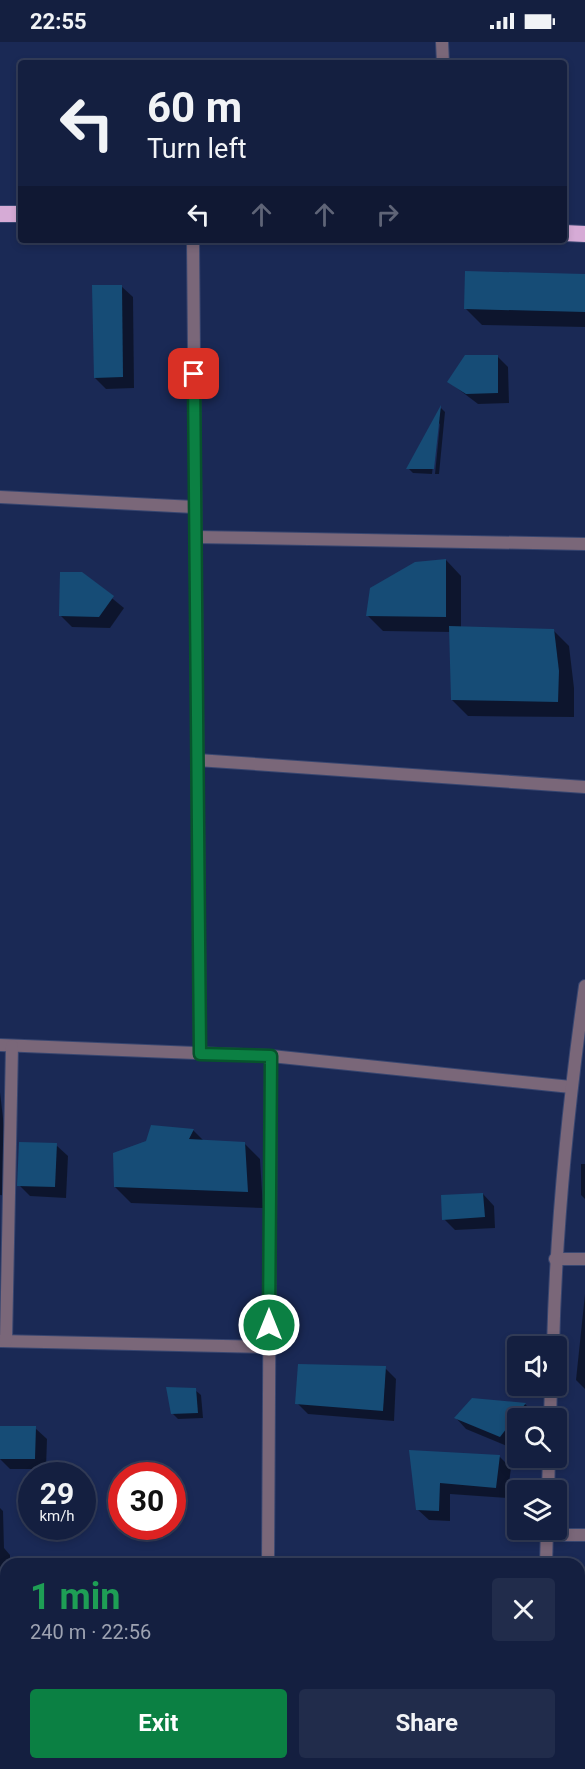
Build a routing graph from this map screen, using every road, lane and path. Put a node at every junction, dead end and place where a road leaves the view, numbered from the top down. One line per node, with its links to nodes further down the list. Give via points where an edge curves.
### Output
1 (442, 42): 2 (street)
2 (443, 60)
3 (0, 214): 4 (highway)
4 (18, 214)
5 (567, 233): 6 (highway)
6 (585, 234)
7 (193, 243): 9 (street)
8 (0, 497): 9 (street)
9 (194, 507): 10 (street)
10 (195, 537): 11 (street); 12 (street)
11 (585, 544)
12 (197, 760): 13 (street); 16 (street)
13 (585, 787)
14 (585, 986): 18 (street)
15 (6, 1045): 16 (street); 22 (street)
16 (200, 1054): 17 (street)
17 (271, 1056): 18 (street); 23 (street)
18 (571, 1088): 19 (street)
19 (555, 1259): 20 (street); 21 (street)
20 (585, 1259)
21 (552, 1336)
22 (3, 1341): 23 (street)
23 (269, 1347): 27 (street)
24 (567, 1534): 25 (street)
25 (585, 1535)
26 (547, 1540): 28 (street)
27 (268, 1558)
28 (546, 1558)

